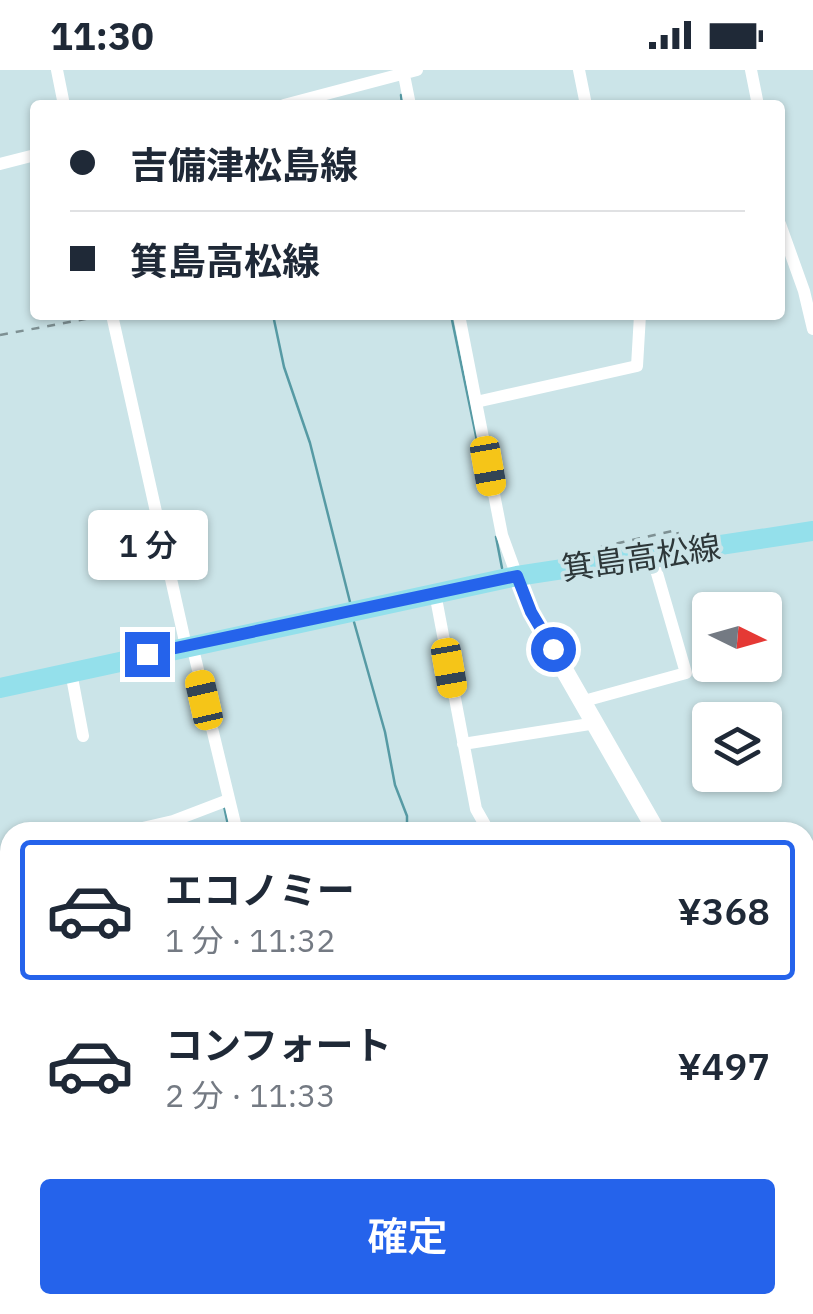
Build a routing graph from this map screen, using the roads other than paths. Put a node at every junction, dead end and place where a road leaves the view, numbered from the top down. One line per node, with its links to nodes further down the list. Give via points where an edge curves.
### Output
1 (57, 70): 5 (street)
2 (580, 70): 8 (street)
3 (750, 70): 9 (street)
4 (408, 71): 6 (street); 7 (street)
5 (63, 100)
6 (302, 100)
7 (410, 100)
8 (585, 100)
9 (757, 100)
10 (30, 157): 11 (street)
11 (0, 164)
12 (785, 240): 16 (street)
13 (111, 320): 22 (street)
14 (460, 320): 17 (street)
15 (640, 320): 17 (street, via 638,366)
16 (813, 329)
17 (476, 402): 20 (street)
18 (813, 531): 19 (main road, 箕島高松線)
19 (652, 556): 20 (main road, 箕島高松線); 25 (street, via 686,673)
20 (517, 576): 21 (main road, 箕島高松線); 25 (main road)
21 (434, 593): 22 (main road, 箕島高松線); 28 (street)
22 (186, 642): 23 (main road, 箕島高松線); 29 (street)
23 (71, 672): 24 (main road, 箕島高松線); 27 (street)
24 (0, 688)
25 (584, 701): 26 (main road)
26 (596, 723): 28 (street); 33 (main road)
27 (84, 736)
28 (463, 744): 32 (street)
29 (225, 801): 30 (street); 31 (street)
30 (169, 822)
31 (233, 822)
32 (483, 822)
33 (651, 822)

